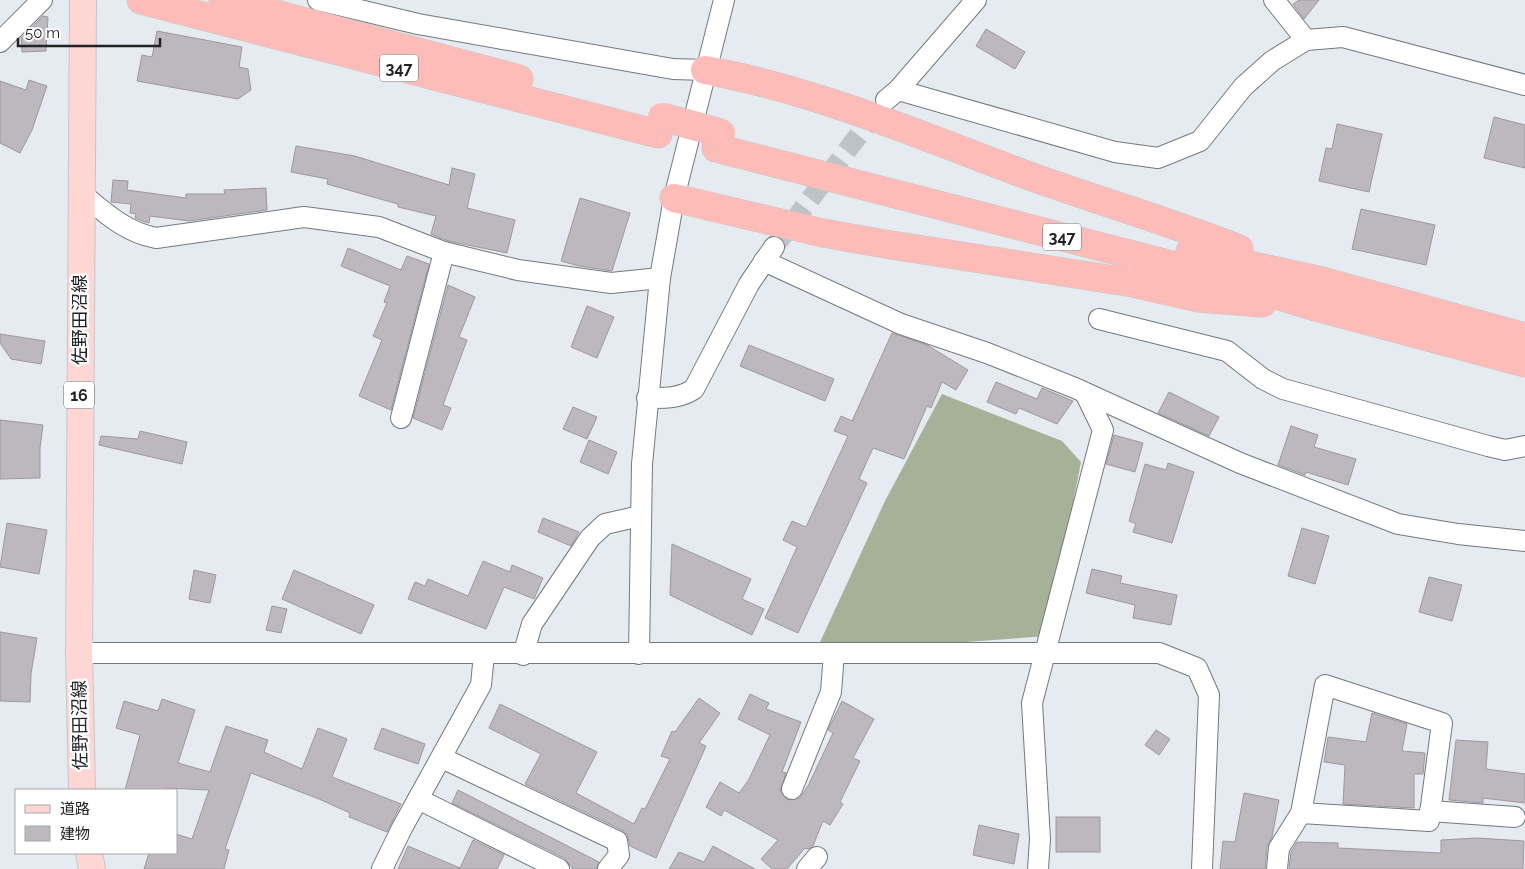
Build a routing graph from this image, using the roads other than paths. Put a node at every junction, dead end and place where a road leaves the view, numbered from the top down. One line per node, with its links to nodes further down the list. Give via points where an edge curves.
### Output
1 (42, 0): 10 (street)
2 (83, 0): 14 (main road, 佐野田沼線 / 16)
3 (141, 0): 13 (highway, 347)
4 (224, 0): 13 (highway, 347)
5 (318, 0): 11 (street, via 418,24 674,69)
6 (724, 0): 11 (street)
7 (976, 0): 9 (street, via 892,95 1116,152 1158,158 1200,141 1243,87 1272,61)
8 (1274, 0): 9 (street)
9 (1306, 40): 12 (street, via 1343,37)
10 (0, 42)
11 (705, 70): 15 (street); 18 (highway, via 829,103 1119,208 1181,227)
12 (1525, 84)
13 (660, 125): 18 (highway, 347, via 1207,274)
14 (80, 192): 16 (street, via 117,222 141,235 156,238 304,217 379,227); 30 (main road, 佐野田沼線 / 16)
15 (674, 198): 17 (street); 18 (highway, via 823,233 1133,282 1199,298)
16 (444, 252): 17 (street, via 518,270 611,283); 25 (street)
17 (660, 278): 24 (street)
18 (1319, 294): 20 (highway, 347)
19 (1099, 318): 26 (street, via 1228,351 1283,389 1318,400 1505,450)
20 (1410, 318): 21 (highway); 22 (highway)
21 (1525, 337)
22 (1525, 363)
23 (1085, 393): 24 (street, via 987,353 901,324 769,254 749,284 694,389 684,396); 28 (street, via 1240,463 1398,524); 29 (street, via 1103,430)
24 (647, 398): 27 (street)
25 (401, 418)
26 (1525, 446)
27 (640, 516): 33 (street, via 605,524 590,538 532,624); 34 (street)
28 (1525, 541)
29 (1046, 652): 31 (street); 47 (street, via 1032,703 1040,839); 48 (street, via 1159,653 1197,668 1209,695)
30 (79, 653): 32 (street); 36 (main road, 佐野田沼線 / 16)
31 (834, 653): 34 (street); 37 (street, via 831,692)
32 (484, 654): 33 (street); 35 (street, via 481,685)
33 (524, 654): 34 (street)
34 (639, 654)
35 (442, 758): 38 (street); 46 (street, via 617,841 619,855)
36 (82, 789)
37 (792, 790)
38 (418, 799): 44 (street); 45 (street)
39 (1430, 811): 40 (street, via 1429,821); 40 (street, via 1442,723 1326,685); 41 (street)
40 (1301, 813): 49 (street, via 1279,848)
41 (1516, 817)
42 (89, 854): 43 (main road)
43 (92, 869)
44 (382, 869)
45 (558, 869)
46 (608, 869)
47 (1038, 869)
48 (1202, 869)
49 (1277, 869)

